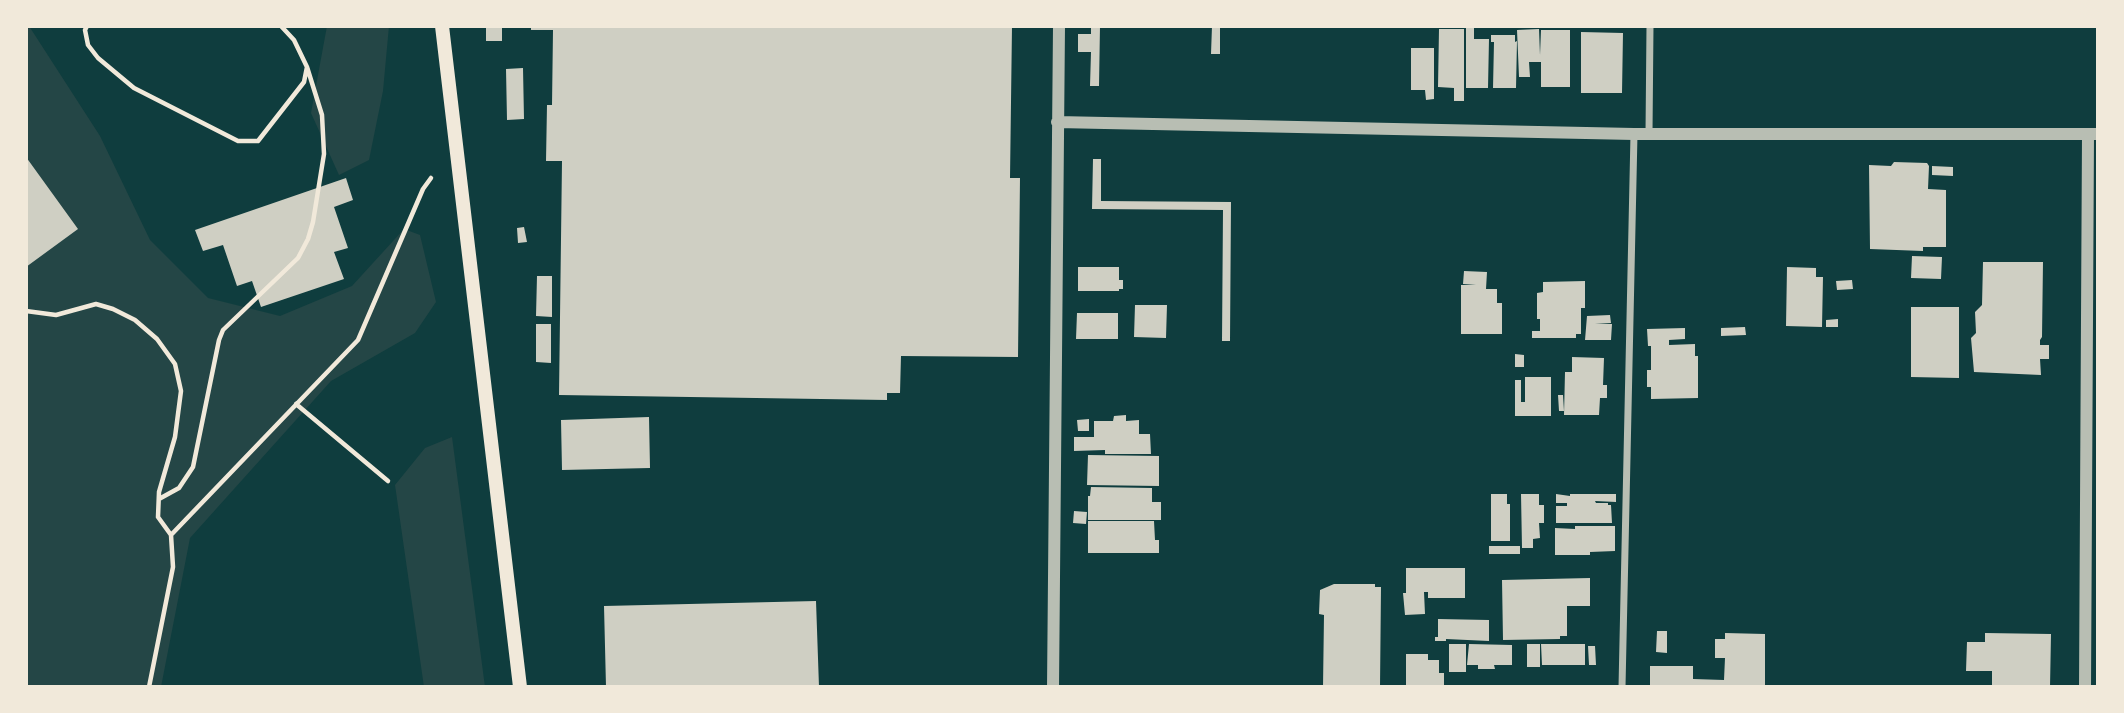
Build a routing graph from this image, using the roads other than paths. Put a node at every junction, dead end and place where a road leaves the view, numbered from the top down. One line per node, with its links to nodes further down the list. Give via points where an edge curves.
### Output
1 (442, 26): 8 (main road)
2 (1059, 26): 4 (street)
3 (1650, 26): 5 (street)
4 (1057, 122): 6 (street); 9 (street)
5 (1649, 133): 6 (street); 7 (street)
6 (1634, 134): 10 (street)
7 (2093, 134): 11 (street)
8 (520, 687)
9 (1053, 687)
10 (1622, 687)
11 (2085, 687)

